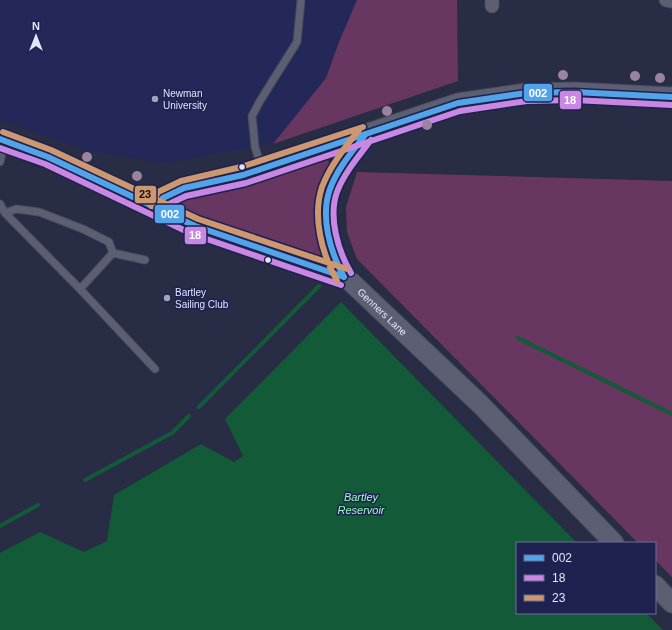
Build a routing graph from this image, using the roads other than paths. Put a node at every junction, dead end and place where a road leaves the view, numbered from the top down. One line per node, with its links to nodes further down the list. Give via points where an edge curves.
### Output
1 (301, 0): 8 (lane, via 297,42 252,116 255,147)
2 (666, 0): 3 (street)
3 (672, 1)
4 (672, 97): 5 (street, via 574,92 526,93 458,103)
5 (365, 134): 8 (street); 14 (street, via 342,165 326,206 331,248)
6 (3, 140): 7 (lane); 10 (street, Genners Lane, via 48,157)
7 (0, 162)
8 (262, 169): 10 (street, via 179,190 163,198)
9 (0, 204): 11 (lane)
10 (158, 209): 14 (street, Genners Lane, via 195,226)
11 (5, 213): 12 (lane, via 16,209 39,212 109,242); 15 (lane)
12 (113, 253): 13 (lane); 15 (lane)
13 (145, 260)
14 (344, 277): 17 (street, Genners Lane, via 480,404)
15 (80, 289): 16 (lane)
16 (155, 368)
17 (613, 542)
18 (656, 586): 19 (street)
19 (672, 603)

